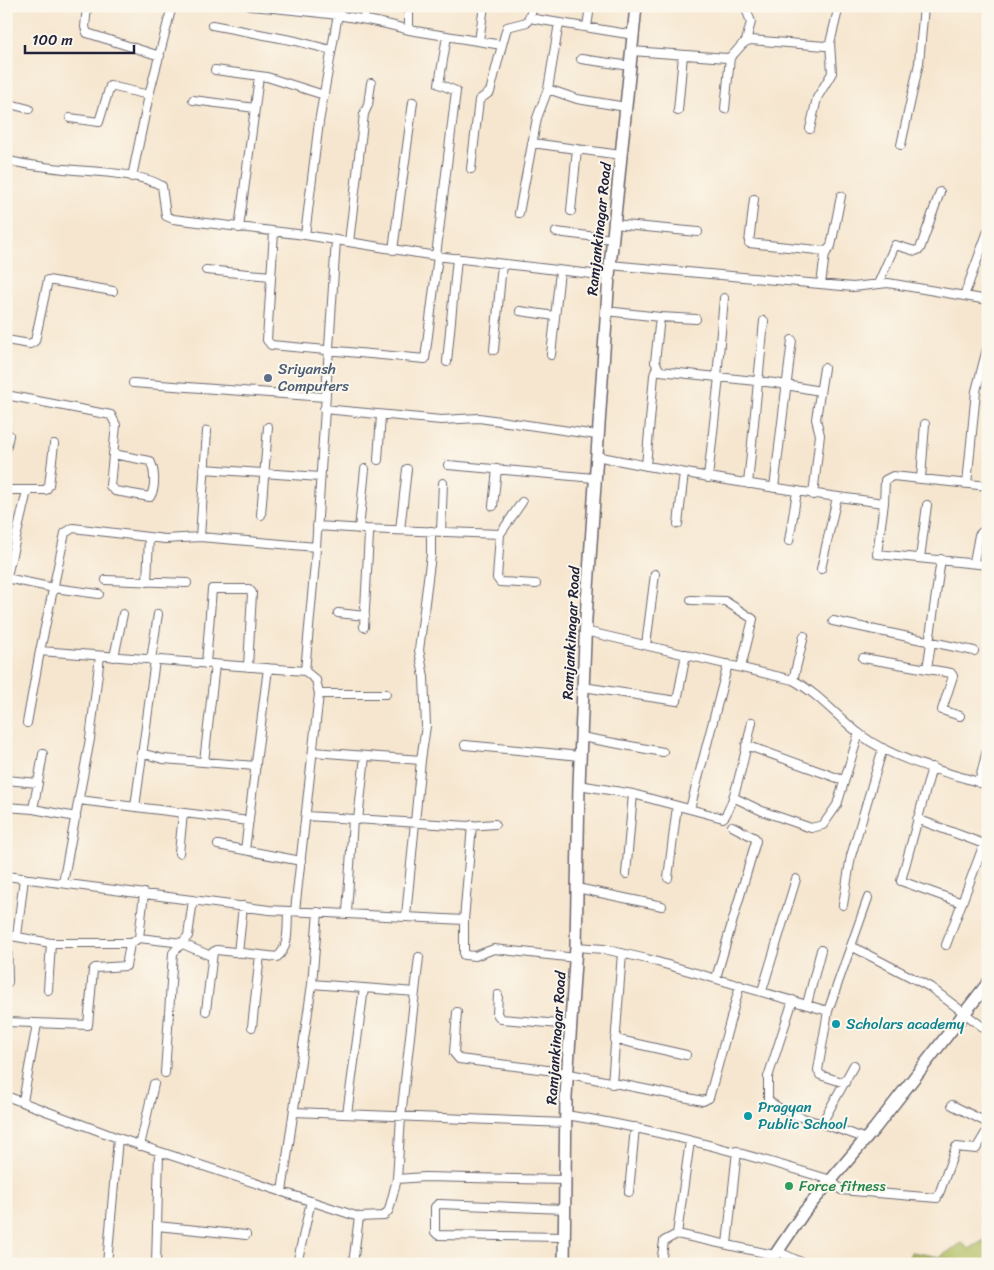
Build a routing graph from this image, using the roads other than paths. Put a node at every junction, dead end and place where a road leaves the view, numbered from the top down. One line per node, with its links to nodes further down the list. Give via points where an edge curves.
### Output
1 (87, 6): 31 (street, via 87,33)
2 (172, 6): 31 (street)
3 (250, 6): 14 (street)
4 (365, 6): 16 (street)
5 (409, 6): 21 (street)
6 (484, 6): 24 (street)
7 (534, 6): 17 (street)
8 (590, 6): 20 (street)
9 (636, 6): 22 (street, Ramjankinagar Road)
10 (746, 6): 13 (street); 25 (street, via 751,22)
11 (839, 6): 26 (street)
12 (924, 6): 52 (street, via 919,63)
13 (752, 7)
14 (312, 9): 15 (street)
15 (338, 14): 16 (street); 28 (street)
16 (364, 18): 21 (street)
17 (529, 18): 18 (street); 27 (street, via 527,22 507,26)
18 (559, 23): 20 (street); 38 (street)
19 (212, 25): 28 (street)
20 (587, 27): 22 (street)
21 (409, 30): 23 (street)
22 (634, 35): 29 (street, Ramjankinagar Road)
23 (448, 36): 24 (street); 75 (street, via 439,84 456,91)
24 (479, 41): 27 (street)
25 (746, 41): 26 (street, via 825,46); 32 (street)
26 (830, 43): 50 (street, via 832,73 817,98)
27 (502, 45): 56 (street, via 491,89 479,100)
28 (331, 50): 40 (street)
29 (632, 51): 30 (street); 34 (street, Ramjankinagar Road)
30 (683, 55): 32 (street); 48 (street)
31 (160, 56): 39 (street)
32 (730, 57): 47 (street)
33 (581, 59): 34 (street)
34 (631, 66): 44 (street, Ramjankinagar Road)
35 (215, 70): 36 (street)
36 (259, 76): 40 (street); 45 (street)
37 (371, 83): 72 (street, via 364,114)
38 (548, 89): 44 (street, via 577,99); 51 (street)
39 (149, 95): 49 (street, via 110,86 99,122); 57 (street)
40 (324, 95): 69 (street)
41 (193, 100): 45 (street)
42 (413, 102): 73 (street)
43 (6, 103): 46 (street)
44 (626, 107): 54 (street, Ramjankinagar Road)
45 (255, 108): 64 (street)
46 (29, 109)
47 (725, 109)
48 (678, 111)
49 (70, 118)
50 (810, 128)
51 (532, 143): 53 (street); 62 (street)
52 (901, 145)
53 (577, 150): 54 (street); 61 (street)
54 (621, 155): 63 (street, Ramjankinagar Road)
55 (6, 160): 57 (street)
56 (471, 169)
57 (132, 177): 64 (street, via 162,186 166,216 172,219)
58 (940, 192): 83 (street, via 920,250 895,245)
59 (840, 196): 74 (street, via 831,246)
60 (754, 199): 74 (street, via 749,243)
61 (571, 211)
62 (519, 213)
63 (614, 224): 68 (street); 70 (street, Ramjankinagar Road)
64 (239, 228): 66 (street)
65 (988, 231): 85 (street)
66 (274, 232): 69 (street); 81 (street)
67 (556, 232): 70 (street)
68 (698, 232)
69 (305, 235): 71 (street)
70 (612, 239): 80 (street, Ramjankinagar Road)
71 (336, 240): 72 (street); 98 (street)
72 (349, 242): 73 (street)
73 (393, 250): 75 (street)
74 (827, 251): 82 (street)
75 (437, 256): 76 (street); 98 (street, via 425,359)
76 (457, 258): 77 (street); 100 (street)
77 (502, 264): 79 (street); 97 (street)
78 (206, 270): 81 (street)
79 (560, 271): 80 (street); 90 (street)
80 (609, 271): 82 (street); 89 (street, Ramjankinagar Road)
81 (271, 276): 98 (street, via 268,344)
82 (820, 284): 83 (street)
83 (878, 284): 85 (street)
84 (114, 291): 94 (street, via 48,280 35,341 30,344)
85 (964, 296): 87 (street)
86 (724, 298): 103 (street)
87 (988, 300)
88 (520, 311): 90 (street)
89 (606, 311): 91 (street); 116 (street, Ramjankinagar Road)
90 (555, 316): 99 (street)
91 (660, 316): 92 (street); 101 (street)
92 (696, 319)
93 (764, 321): 104 (street)
94 (6, 340)
95 (792, 340): 106 (street)
96 (988, 345): 136 (street, via 976,391)
97 (494, 350)
98 (328, 352): 109 (street)
99 (551, 355)
100 (447, 362)
101 (657, 366): 103 (street, via 660,371); 123 (street)
102 (824, 368): 107 (street)
103 (718, 377): 104 (street); 132 (street)
104 (759, 381): 106 (street); 135 (street)
105 (133, 384): 109 (street)
106 (788, 385): 107 (street); 138 (street)
107 (820, 391): 142 (street, via 816,419 820,434)
108 (6, 395): 119 (street, via 111,415 116,425)
109 (325, 397): 110 (street)
110 (324, 409): 111 (street); 130 (street)
111 (382, 414): 116 (street, via 441,420 479,418); 121 (street)
112 (925, 424): 133 (street)
113 (268, 427): 128 (street)
114 (207, 430): 124 (street)
115 (9, 435): 118 (street)
116 (597, 435): 120 (street, Ramjankinagar Road)
117 (54, 444): 140 (street, via 48,488 42,492)
118 (6, 450)
119 (114, 454): 119 (street, via 111,488 150,497 154,491 150,461)
120 (596, 456): 123 (street); 131 (street, Ramjankinagar Road)
121 (378, 460)
122 (448, 466): 127 (street)
123 (646, 466): 129 (street)
124 (204, 469): 128 (street); 157 (street)
125 (365, 469): 151 (street)
126 (407, 469): 152 (street)
127 (497, 469): 131 (street); 147 (street)
128 (264, 473): 130 (street); 148 (street)
129 (684, 474): 132 (street); 149 (street)
130 (320, 477): 150 (street)
131 (594, 478): 181 (street, Ramjankinagar Road)
132 (708, 478): 135 (street)
133 (921, 478): 136 (street); 145 (street, via 888,478)
134 (444, 484): 154 (street)
135 (748, 484): 138 (street)
136 (967, 484): 137 (street)
137 (988, 486)
138 (774, 488): 141 (street)
139 (6, 490): 140 (street)
140 (27, 491): 167 (street)
141 (797, 492): 142 (street); 159 (street)
142 (813, 495): 143 (street)
143 (837, 497): 145 (street); 165 (street)
144 (522, 502): 156 (street)
145 (884, 503): 161 (street, via 877,554)
146 (927, 505): 161 (street)
147 (493, 506)
148 (261, 515)
149 (678, 524)
150 (317, 526): 151 (street); 160 (street)
151 (362, 529): 152 (street); 178 (street, via 369,534)
152 (400, 530): 153 (street)
153 (431, 531): 154 (street); 219 (street, via 419,650 427,712)
154 (440, 532): 156 (street)
155 (988, 532): 163 (street, via 979,534)
156 (500, 534): 171 (street, via 498,580)
157 (200, 537): 158 (street); 160 (street)
158 (149, 538): 169 (street); 172 (street, via 76,528 69,530 65,534)
159 (789, 541)
160 (316, 547): 199 (street)
161 (920, 558): 162 (street)
162 (941, 559): 163 (street); 183 (street)
163 (974, 562): 164 (street)
164 (988, 565)
165 (822, 570)
166 (655, 574): 184 (street)
167 (6, 579): 172 (street)
168 (106, 580): 169 (street)
169 (146, 582): 170 (street)
170 (187, 584)
171 (536, 584)
172 (54, 588): 173 (street); 185 (street)
173 (99, 594)
174 (691, 600): 196 (street, via 725,601 753,619)
175 (338, 613): 178 (street)
176 (123, 614): 189 (street)
177 (158, 614): 191 (street)
178 (365, 616): 180 (street)
179 (833, 621): 183 (street)
180 (364, 626)
181 (585, 631): 184 (street); 201 (street, Ramjankinagar Road)
182 (804, 636): 200 (street)
183 (930, 643): 186 (street); 198 (street)
184 (646, 645): 187 (street)
185 (40, 650): 188 (street); 206 (street)
186 (974, 651)
187 (686, 654): 193 (street); 201 (street, via 677,701)
188 (100, 656): 189 (street); 231 (street)
189 (114, 657): 191 (street)
190 (863, 658): 198 (street)
191 (153, 660): 192 (street); 213 (street)
192 (206, 664): 194 (street); 195 (street, via 212,589 249,589 252,593)
193 (728, 664): 196 (street); 236 (street)
194 (215, 665): 195 (street); 220 (street)
195 (248, 667): 197 (street)
196 (741, 667): 200 (street)
197 (268, 668): 199 (street); 221 (street)
198 (927, 669): 204 (street, via 952,674 942,710)
199 (305, 671): 202 (street, via 316,680)
200 (793, 680): 207 (street, via 808,688)
201 (583, 687): 208 (street, Ramjankinagar Road)
202 (319, 694): 203 (street); 214 (street)
203 (386, 694)
204 (960, 716)
205 (752, 722): 210 (street)
206 (27, 723)
207 (859, 733): 212 (street); 224 (street)
208 (581, 737): 215 (street); 218 (street, Ramjankinagar Road)
209 (465, 745): 218 (street)
210 (746, 745): 224 (street); 230 (street)
211 (988, 746): 226 (street)
212 (883, 748): 222 (street); 262 (street, via 851,856)
213 (141, 752): 220 (street, via 163,759); 234 (street)
214 (313, 752): 217 (street); 238 (street)
215 (663, 752)
216 (43, 754): 225 (street)
217 (364, 756): 219 (street); 240 (street)
218 (580, 756): 227 (street, Ramjankinagar Road)
219 (420, 760): 243 (street)
220 (204, 762): 221 (street)
221 (256, 766): 242 (street)
222 (932, 767): 226 (street); 241 (street)
223 (6, 780): 225 (street)
224 (843, 780): 230 (street, via 830,817 823,825 811,828)
225 (38, 783): 235 (street)
226 (979, 783): 228 (street)
227 (579, 785): 229 (street); 257 (street, Ramjankinagar Road)
228 (988, 786)
229 (633, 794): 232 (street); 251 (street)
230 (733, 797): 236 (street, via 724,818)
231 (79, 800): 234 (street); 239 (street)
232 (677, 806): 236 (street); 254 (street)
233 (6, 807): 235 (street)
234 (135, 807): 237 (street)
235 (33, 809): 239 (street)
236 (690, 809)
237 (183, 812): 242 (street); 249 (street)
238 (306, 816): 240 (street); 250 (street)
239 (76, 817): 256 (street)
240 (356, 819): 243 (street); 267 (street)
241 (917, 819): 261 (street, via 901,881); 261 (street, via 984,844)
242 (248, 820): 248 (street)
243 (414, 823): 245 (street); 268 (street)
244 (495, 824): 245 (street)
245 (472, 825): 269 (street)
246 (732, 826): 285 (street, via 756,841)
247 (218, 845): 248 (street)
248 (245, 850): 250 (street)
249 (179, 853)
250 (301, 861): 265 (street)
251 (626, 874)
252 (6, 876): 253 (street)
253 (24, 878): 256 (street); 271 (street)
254 (668, 878)
255 (796, 879): 292 (street)
256 (63, 883): 258 (street)
257 (578, 888): 264 (street); 279 (street, Ramjankinagar Road)
258 (144, 893): 260 (street); 272 (street)
259 (868, 898): 277 (street)
260 (193, 900): 263 (street); 275 (street)
261 (962, 903): 276 (street)
262 (843, 905)
263 (244, 906): 265 (street); 280 (street)
264 (662, 906)
265 (292, 911): 266 (street); 282 (street, via 283,953 277,957)
266 (318, 912): 267 (street); 288 (street)
267 (347, 913): 268 (street)
268 (406, 916): 269 (street)
269 (464, 920): 279 (street, via 463,953 466,956 494,949)
270 (7, 935): 271 (street); 286 (street)
271 (17, 936): 273 (street)
272 (138, 938): 274 (street); 275 (street)
273 (51, 943): 274 (street); 291 (street)
274 (131, 943): 302 (street, via 126,966 93,970 88,1025)
275 (184, 944): 283 (street); 309 (street, via 173,952)
276 (946, 945)
277 (851, 946): 298 (street); 300 (street, via 926,985)
278 (821, 950): 296 (street)
279 (576, 952): 281 (street, via 604,949); 303 (street, Ramjankinagar Road)
280 (238, 953): 282 (street); 283 (street, via 217,950)
281 (622, 953): 285 (street); 306 (street)
282 (260, 955): 304 (street)
283 (212, 956): 297 (street)
284 (419, 958): 293 (street)
285 (716, 978): 289 (street)
286 (8, 982)
287 (988, 983): 300 (street)
288 (312, 984): 290 (street); 317 (street)
289 (740, 985): 292 (street); 313 (street, via 717,1077 707,1100)
290 (364, 988): 293 (street); 318 (street)
291 (48, 990)
292 (762, 991): 295 (street)
293 (415, 992): 319 (street)
294 (498, 995): 303 (street, via 497,1014 501,1020)
295 (792, 1000): 296 (street); 321 (street, via 768,1077 767,1094 778,1109)
296 (807, 1004): 298 (street)
297 (206, 1011)
298 (828, 1011): 311 (street, via 818,1073)
299 (457, 1012): 310 (street, via 454,1053 459,1059 490,1061)
300 (964, 1013): 305 (street); 326 (street)
301 (6, 1022): 302 (street)
302 (38, 1024): 315 (street)
303 (571, 1025): 310 (street, Ramjankinagar Road)
304 (252, 1027)
305 (988, 1031)
306 (615, 1039): 307 (street); 313 (street)
307 (686, 1055)
308 (854, 1065): 311 (street)
309 (165, 1073)
310 (568, 1075): 313 (street); 320 (street, Ramjankinagar Road)
311 (844, 1082): 321 (street)
312 (154, 1084): 328 (street)
313 (612, 1084)
314 (6, 1096): 315 (street)
315 (23, 1101): 325 (street)
316 (952, 1105): 322 (street)
317 (294, 1112): 318 (street); 334 (street)
318 (347, 1114): 319 (street)
319 (401, 1117): 320 (street); 331 (street)
320 (566, 1119): 323 (street); 332 (street, Ramjankinagar Road)
321 (822, 1123): 326 (street)
322 (988, 1123)
323 (636, 1127): 327 (street); 335 (street)
324 (988, 1129): 333 (street, via 976,1149 956,1147 938,1196 841,1190)
325 (118, 1138): 328 (street); 345 (street)
326 (865, 1139): 333 (street)
327 (690, 1141): 329 (street); 340 (street)
328 (140, 1146): 330 (street)
329 (737, 1151): 333 (street); 343 (street)
330 (159, 1152): 334 (street); 339 (street)
331 (396, 1179): 332 (street); 338 (street, via 387,1214)
332 (565, 1180): 337 (street, Ramjankinagar Road)
333 (831, 1180): 344 (street, via 804,1212)
334 (282, 1192): 336 (street)
335 (629, 1192)
336 (311, 1201): 338 (street); 347 (street)
337 (564, 1209): 342 (street, Ramjankinagar Road); 342 (street, via 438,1204 435,1207 435,1232 438,1235)
338 (359, 1217): 348 (street)
339 (157, 1226): 341 (street); 346 (street)
340 (677, 1234): 343 (street); 350 (street, via 664,1241)
341 (246, 1235)
342 (564, 1236): 349 (street, Ramjankinagar Road)
343 (727, 1244): 344 (street)
344 (774, 1257): 351 (street)
345 (107, 1264)
346 (156, 1264)
347 (297, 1264)
348 (353, 1264)
349 (564, 1264)
350 (661, 1264)
351 (805, 1264)

